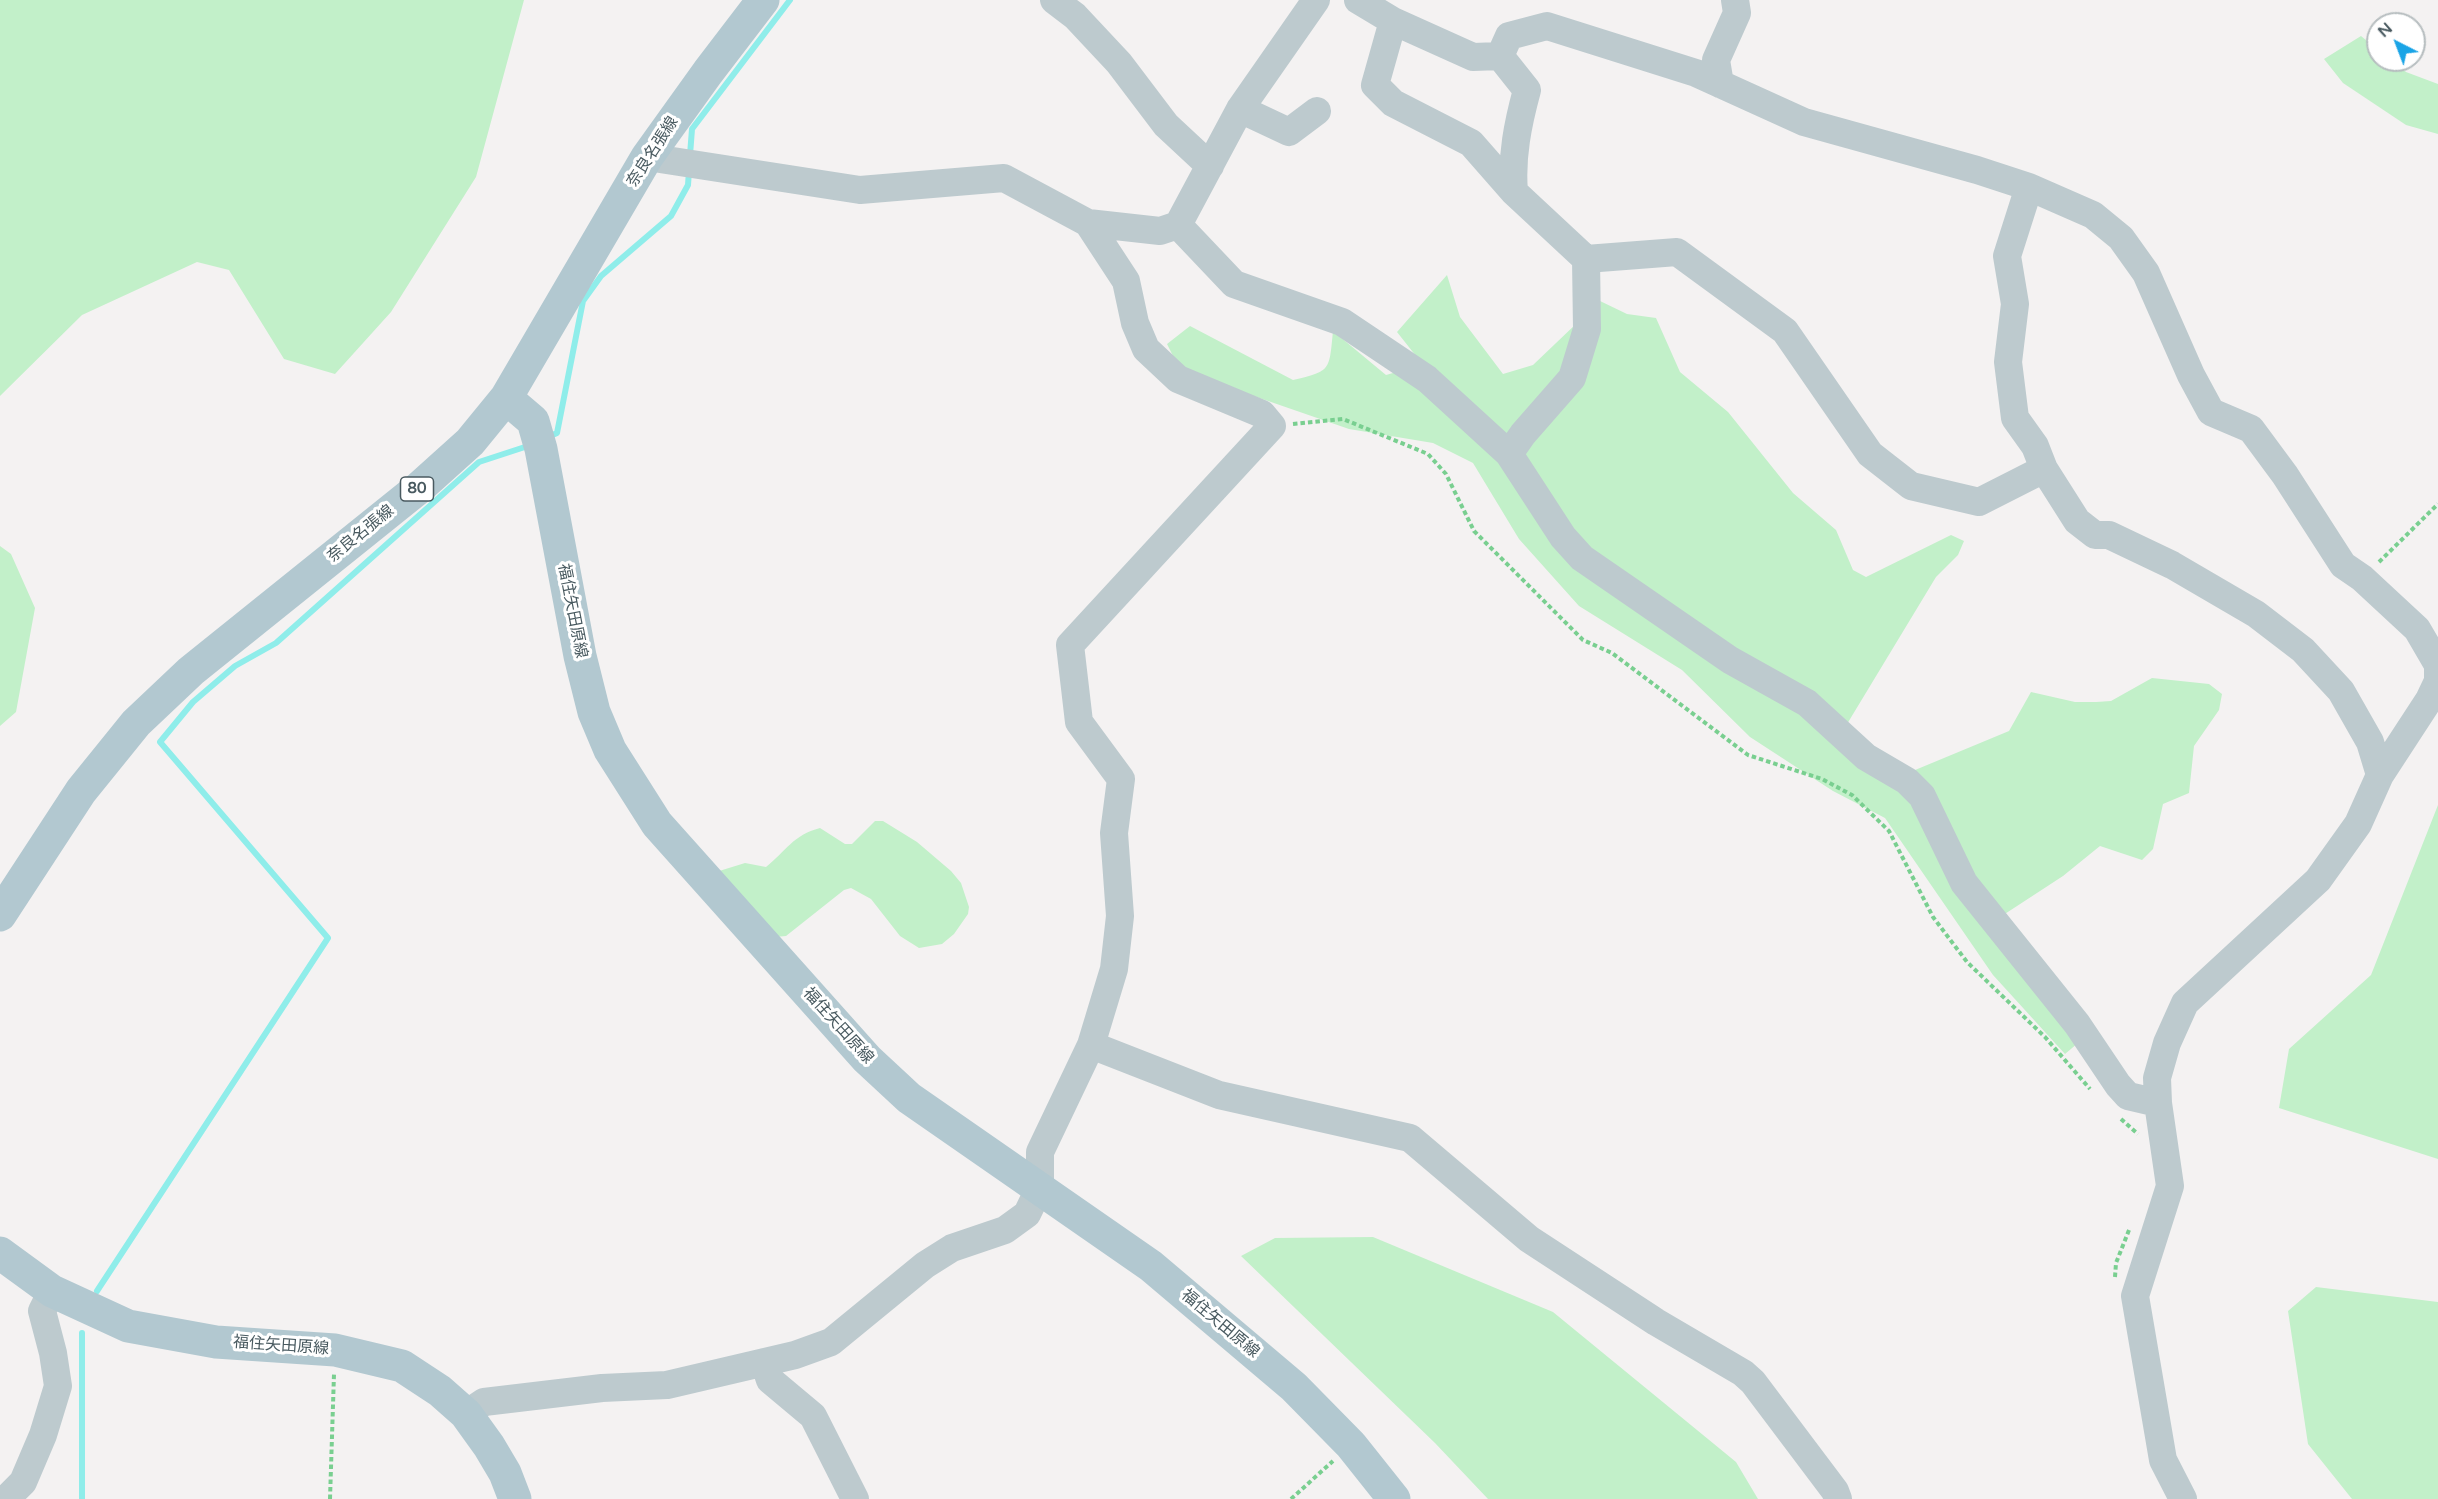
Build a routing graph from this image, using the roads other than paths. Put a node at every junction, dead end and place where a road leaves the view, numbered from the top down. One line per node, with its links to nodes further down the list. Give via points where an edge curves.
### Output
1 (763, 0): 11 (main road, 奈良名張線 / 80)
2 (1054, 0): 12 (street, via 1076,16 1119,63 1166,125)
3 (1316, 0): 9 (street)
4 (1358, 0): 6 (street)
5 (1735, 0): 8 (street, via 1737,13 1716,60)
6 (1393, 21): 7 (street, via 1473,57); 14 (street, via 1375,85 1393,103 1471,142)
7 (1500, 56): 8 (street, via 1509,36 1547,26); 14 (street, via 1527,90 1512,168)
8 (1720, 84): 13 (street, via 1804,122)
9 (1240, 109): 10 (street, via 1289,132); 12 (street)
10 (1317, 111)
11 (648, 158): 15 (street, via 860,190 1004,178); 18 (main road, 奈良名張線 / 80)
12 (1210, 166): 16 (street)
13 (2028, 186): 20 (street, via 2007,256 2015,304 2008,362 2015,418 2035,446); 21 (street, via 2092,215 2121,238 2146,273 2211,412 2251,429 2343,565 2417,629 2438,665)
14 (1514, 192): 17 (street)
15 (1088, 224): 16 (street, via 1160,231); 24 (street, via 1126,281 1135,323 1146,349 1178,379 1262,414 1272,426 1070,645 1079,722 1122,779 1114,833 1120,916 1114,969)
16 (1178, 225): 19 (street, via 1234,284 1342,322 1427,379)
17 (1586, 259): 19 (street, via 1587,329 1572,378); 20 (street, via 1677,252 1785,331 1870,454 1911,486 1979,502)
18 (506, 398): 23 (main road, 奈良名張線 / 80, via 470,442 420,487 191,671 136,723 81,791); 26 (main road, 福住矢田原線, via 533,421 594,712 610,750 644,805 867,1059 909,1098)
19 (1509, 454): 25 (street, via 1563,537 1582,558 1730,660 1807,703 1866,757 1907,781 1922,796 1964,883 2077,1024 2118,1085 2128,1096)
20 (2044, 469): 22 (street, via 2077,521 2095,535 2109,535 2172,565 2256,614 2303,650 2341,691 2370,742)
21 (2433, 703): 22 (street)
22 (2380, 775): 25 (street, via 2358,824 2318,880 2185,1003 2157,1078)
23 (0, 915)
24 (1091, 1045): 26 (street, via 1040,1152); 35 (street, via 1219,1095 1410,1138 1529,1239 1743,1373)
25 (2158, 1103): 36 (street, via 2170,1186 2135,1296 2163,1460)
26 (1040, 1187): 29 (street, via 1027,1214 1005,1230 952,1248 925,1265 831,1341); 34 (main road, 福住矢田原線, via 1151,1266 1294,1387 1351,1445)
27 (0, 1253): 28 (main road, 福住矢田原線)
28 (52, 1291): 30 (main road, 福住矢田原線, via 128,1326 216,1342 335,1350 402,1366); 31 (street, via 42,1311 58,1386 23,1482)
29 (764, 1362): 30 (street, via 667,1386 602,1388 484,1402); 33 (street, via 770,1380 813,1416)
30 (466, 1414): 32 (main road, 福住矢田原線, via 494,1455)
31 (6, 1499)
32 (515, 1499)
33 (855, 1499)
34 (1394, 1499)
35 (1838, 1499)
36 (2183, 1499)

